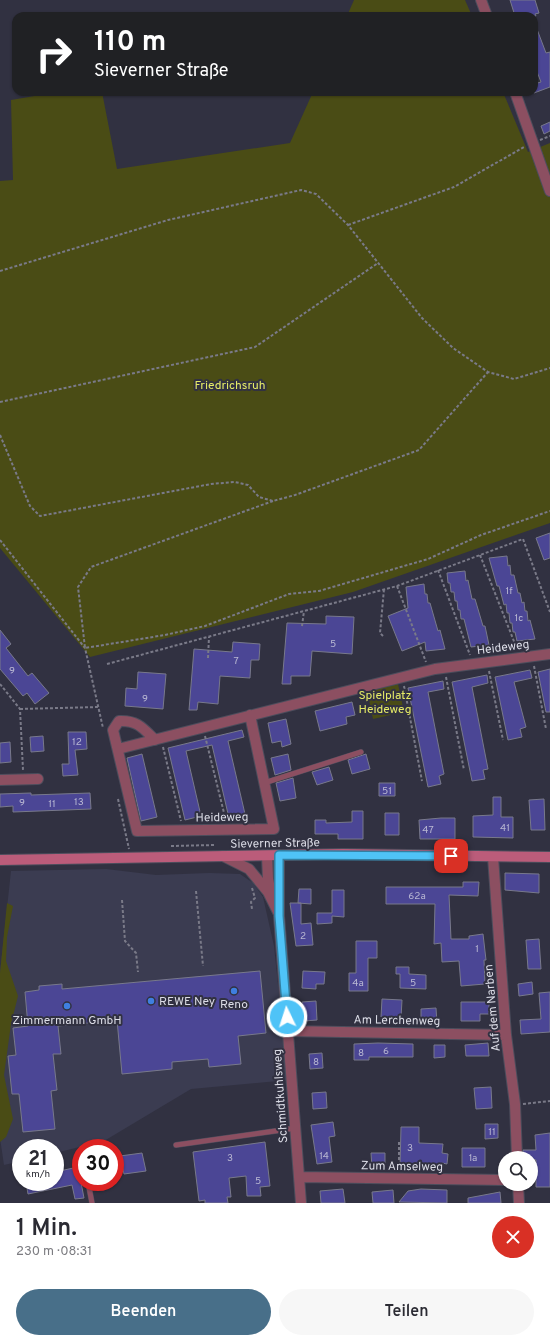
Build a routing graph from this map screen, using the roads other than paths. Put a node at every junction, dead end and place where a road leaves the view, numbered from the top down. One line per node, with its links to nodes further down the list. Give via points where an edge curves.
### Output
1 (481, 0): 2 (street)
2 (486, 12)
3 (516, 96): 4 (street)
4 (550, 191)
5 (550, 654): 6 (street, Heideweg, via 429,670)
6 (250, 715): 7 (street, Heideweg); 12 (street, Heideweg)
7 (158, 739): 8 (street, Heideweg); 8 (street, Heideweg, via 131,720 119,721 113,730)
8 (118, 749): 12 (street, Heideweg, via 137,831 274,829)
9 (361, 752): 12 (lane)
10 (38, 779): 11 (street)
11 (0, 780)
12 (264, 783)
13 (279, 855): 15 (main road, Sieverner Straße); 16 (main road, Sieverner Straße); 20 (street, Schmidtkuhlsweg)
14 (223, 856): 15 (main road, Sieverner Straße); 18 (main road, Sieverner Straße); 19 (street, Schmidtkuhlsweg, via 249,869)
15 (267, 856): 19 (street, Schmidtkuhlsweg, via 268,879)
16 (493, 856): 17 (main road, Sieverner Straße); 22 (street, Auf dem Narben)
17 (550, 856)
18 (0, 860)
19 (273, 901): 20 (street, Schmidtkuhlsweg)
20 (279, 916): 21 (street, Schmidtkuhlsweg)
21 (288, 1031): 22 (street, Am Lerchenweg); 23 (street, Schmidtkuhlsweg)
22 (506, 1035): 25 (street, Auf dem Narben, via 515,1104)
23 (296, 1128): 24 (lane); 26 (street, Schmidtkuhlsweg)
24 (176, 1145)
25 (517, 1151)
26 (299, 1178): 27 (street, Zum Amselweg); 31 (street, Schmidtkuhlsweg)
27 (498, 1180)
28 (90, 1191): 30 (lane)
29 (518, 1191): 32 (street)
30 (92, 1203)
31 (301, 1203)
32 (519, 1203)

